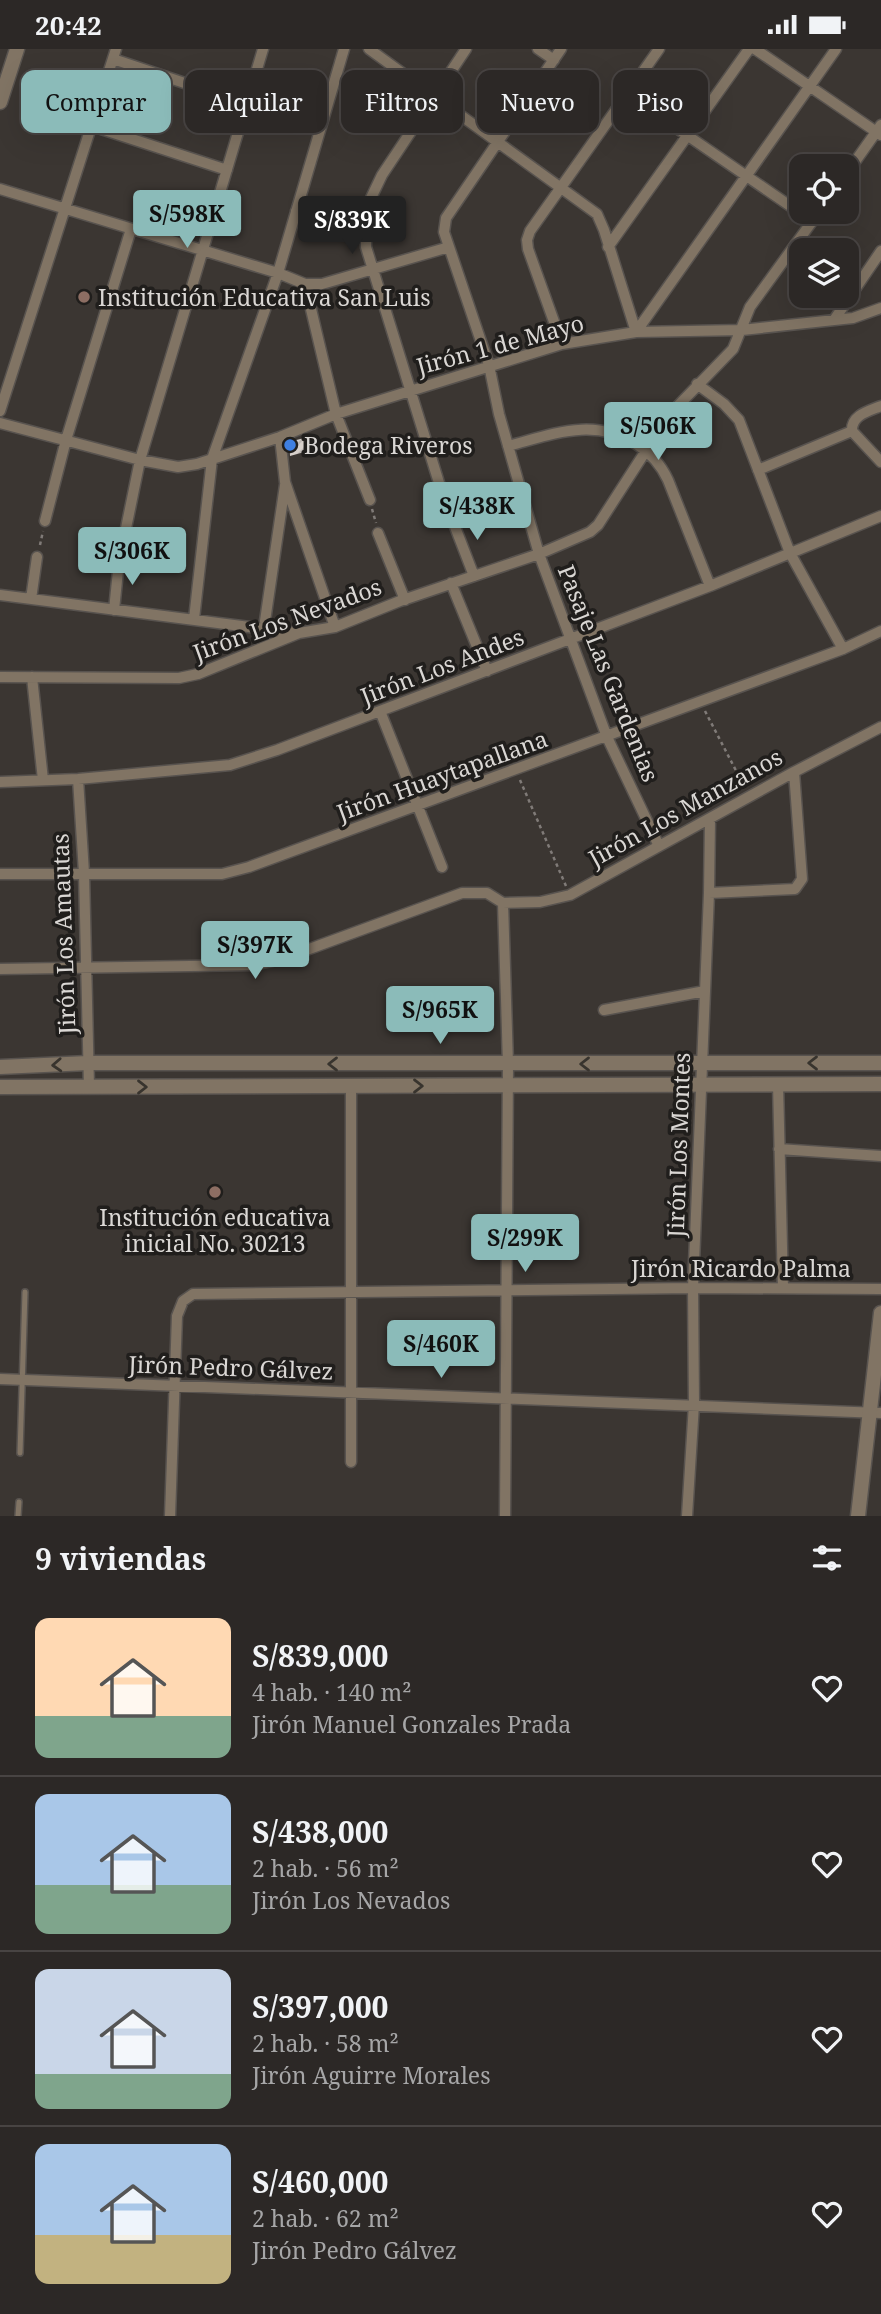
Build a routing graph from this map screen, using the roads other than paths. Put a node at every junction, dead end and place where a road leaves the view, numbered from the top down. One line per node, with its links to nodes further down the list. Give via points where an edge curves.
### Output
1 (17, 49): 20 (street)
2 (263, 49): 14 (street)
3 (344, 49): 38 (street)
4 (369, 49): 15 (street)
5 (466, 49): 16 (street)
6 (538, 49): 13 (street)
7 (561, 49): 13 (street, Pasaje Las Gardenias)
8 (659, 49): 17 (street)
9 (749, 49): 29 (street)
10 (755, 49): 19 (street)
11 (836, 49): 19 (street)
12 (115, 54): 18 (street)
13 (554, 60): 30 (street, Pasaje Las Gardenias)
14 (257, 70)
15 (397, 70)
16 (452, 70)
17 (644, 70)
18 (185, 81)
19 (810, 86): 23 (street); 33 (street)
20 (0, 102)
21 (613, 114): 34 (street)
22 (463, 117): 30 (street)
23 (879, 130): 31 (street)
24 (90, 133): 37 (street)
25 (113, 133): 32 (street)
26 (238, 133): 32 (street)
27 (410, 133): 40 (street, via 371,198)
28 (683, 133): 29 (street)
29 (687, 136): 33 (street); 43 (street)
30 (498, 142): 34 (street); 42 (street, Pasaje Las Gardenias, via 446,218)
31 (859, 157)
32 (227, 170): 44 (street)
33 (746, 176): 36 (street); 52 (street)
34 (562, 187): 43 (street, via 597,214); 53 (street, via 527,240)
35 (0, 189): 37 (street)
36 (789, 201)
37 (65, 209): 41 (street); 58 (street)
38 (296, 211): 40 (street); 47 (street)
39 (810, 224): 51 (street, Jirón Los Nevados, via 750,307)
40 (366, 228): 46 (street)
41 (131, 229): 44 (street); 63 (street)
42 (449, 247): 46 (street); 54 (street, Pasaje Las Gardenias)
43 (608, 247): 52 (street)
44 (203, 251): 47 (street); 67 (street)
45 (881, 251): 50 (street)
46 (373, 269): 48 (street, via 322,284); 56 (street)
47 (278, 273): 48 (street); 66 (street)
48 (305, 284): 59 (street)
49 (881, 308): 50 (street, Jirón 1 de Mayo)
50 (834, 320): 51 (street, Jirón 1 de Mayo)
51 (742, 330): 52 (street, Jirón 1 de Mayo); 55 (street, Jirón Los Nevados, via 733,349)
52 (636, 332): 53 (street, Jirón 1 de Mayo)
53 (562, 344): 54 (street, Jirón 1 de Mayo)
54 (489, 365): 56 (street, Jirón 1 de Mayo); 64 (street, Pasaje Las Gardenias)
55 (697, 384): 65 (street, Jirón Los Nevados, via 669,415); 69 (street, via 739,420)
56 (410, 391): 59 (street, Jirón 1 de Mayo); 71 (street)
57 (881, 405): 61 (street, via 857,417)
58 (0, 411)
59 (336, 414): 62 (street, Jirón 1 de Mayo); 72 (street)
60 (0, 423): 63 (street, Jirón 1 de Mayo)
61 (852, 428): 68 (street); 69 (street)
62 (280, 437): 66 (street, Jirón 1 de Mayo); 70 (street)
63 (66, 440): 67 (street, Jirón 1 de Mayo); 75 (street)
64 (509, 446): 65 (street, via 567,430 605,430); 79 (street, Pasaje Las Gardenias)
65 (647, 451): 79 (street, Jirón Los Nevados, via 598,525); 84 (street, via 662,467)
66 (212, 459): 67 (street, Jirón 1 de Mayo, via 178,467); 89 (street)
67 (140, 460): 77 (street)
68 (881, 462)
69 (758, 470): 78 (street)
70 (285, 482): 90 (street); 91 (street)
71 (440, 486)
72 (370, 500)
73 (881, 516): 78 (street, Jirón Los Andes)
74 (452, 519): 82 (street)
75 (45, 521)
76 (378, 533): 87 (street)
77 (124, 538)
78 (790, 553): 84 (street, Jirón Los Andes); 95 (street)
79 (539, 554): 82 (street, Jirón Los Nevados); 94 (street, Pasaje Las Gardenias)
80 (37, 557): 86 (street)
81 (120, 561): 88 (street)
82 (474, 576): 83 (street, Jirón Los Nevados)
83 (451, 583): 87 (street, Jirón Los Nevados); 96 (street)
84 (710, 586): 94 (street, Jirón Los Andes)
85 (0, 595): 86 (street)
86 (31, 599): 88 (street)
87 (405, 600): 91 (street, Jirón Los Nevados)
88 (114, 610): 89 (street)
89 (194, 619): 93 (street)
90 (265, 621)
91 (335, 627): 93 (street, Jirón Los Nevados)
92 (881, 631): 95 (street, Jirón Huaytapallana)
93 (299, 633): 98 (street, Jirón Los Nevados, via 179,678)
94 (571, 639): 96 (street, Jirón Los Andes); 101 (street, Pasaje Las Gardenias)
95 (843, 649): 101 (street, Jirón Huaytapallana)
96 (487, 671): 99 (street, Jirón Los Andes)
97 (0, 677): 98 (street, Jirón Los Nevados)
98 (32, 677): 104 (street)
99 (380, 711): 103 (street, Jirón Los Andes, via 230,765); 106 (street)
100 (877, 728): 102 (street, Jirón Los Manzanos)
101 (607, 737): 106 (street, Jirón Huaytapallana); 108 (street, Pasaje Las Gardenias)
102 (794, 772): 107 (street, Jirón Los Manzanos); 112 (street, via 800,884 795,889)
103 (78, 779): 104 (street, Jirón Los Andes); 110 (street, Jirón Los Amautas)
104 (43, 780): 105 (street, Jirón Los Andes)
105 (0, 782)
106 (418, 806): 109 (street); 110 (street, Jirón Huaytapallana, via 222,874)
107 (710, 819): 108 (street, Jirón Los Manzanos); 112 (street, Jirón Los Montes)
108 (660, 846): 113 (street, Jirón Los Manzanos, via 570,895)
109 (442, 867)
110 (84, 873): 111 (street, Jirón Huaytapallana); 114 (street, Jirón Los Amautas)
111 (0, 874)
112 (709, 893): 116 (street, Jirón Los Montes)
113 (503, 904): 114 (street, via 487,893 462,893 282,959 253,965); 120 (street)
114 (85, 968): 115 (street); 118 (street, Jirón Los Amautas)
115 (0, 969)
116 (705, 991): 117 (street); 121 (street, Jirón Los Montes)
117 (604, 1010)
118 (88, 1063): 120 (street, one-way to 118); 122 (street, one-way to 122); 129 (street, Jirón Los Amautas)
119 (881, 1063): 121 (street, one-way to 121)
120 (508, 1064): 121 (street, one-way to 120); 126 (street)
121 (702, 1064): 127 (street, Jirón Los Montes)
122 (0, 1067)
123 (881, 1083): 124 (street)
124 (778, 1084): 127 (street); 130 (street)
125 (351, 1086): 126 (street, one-way to 126); 129 (street, one-way to 125); 137 (street)
126 (507, 1086): 127 (street); 135 (street)
127 (701, 1086): 132 (street, Jirón Los Montes)
128 (0, 1087): 129 (street)
129 (89, 1087)
130 (779, 1149): 131 (street); 133 (street)
131 (881, 1156)
132 (693, 1288): 133 (street, Jirón Ricardo Palma); 135 (street, Jirón Ricardo Palma); 144 (street, Jirón Los Montes)
133 (783, 1288): 134 (street, Jirón Ricardo Palma)
134 (881, 1289)
135 (506, 1290): 137 (street, Jirón Ricardo Palma); 143 (street)
136 (25, 1292): 140 (lane)
137 (351, 1292): 141 (street, Jirón Ricardo Palma, via 193,1294 183,1301 177,1315); 142 (street)
138 (881, 1313): 145 (street)
139 (0, 1379): 140 (street, Jirón Pedro Gálvez)
140 (21, 1380): 141 (street, Jirón Pedro Gálvez); 146 (lane)
141 (176, 1387): 142 (street, Jirón Pedro Gálvez); 150 (street)
142 (351, 1393): 143 (street, Jirón Pedro Gálvez); 147 (street)
143 (505, 1398): 144 (street, Jirón Pedro Gálvez); 151 (street)
144 (694, 1404): 145 (street, Jirón Pedro Gálvez); 152 (street, Jirón Los Montes)
145 (875, 1412): 153 (street)
146 (20, 1453)
147 (351, 1462)
148 (19, 1502): 149 (lane)
149 (18, 1516)
150 (170, 1516)
151 (505, 1516)
152 (687, 1516)
153 (859, 1516)

